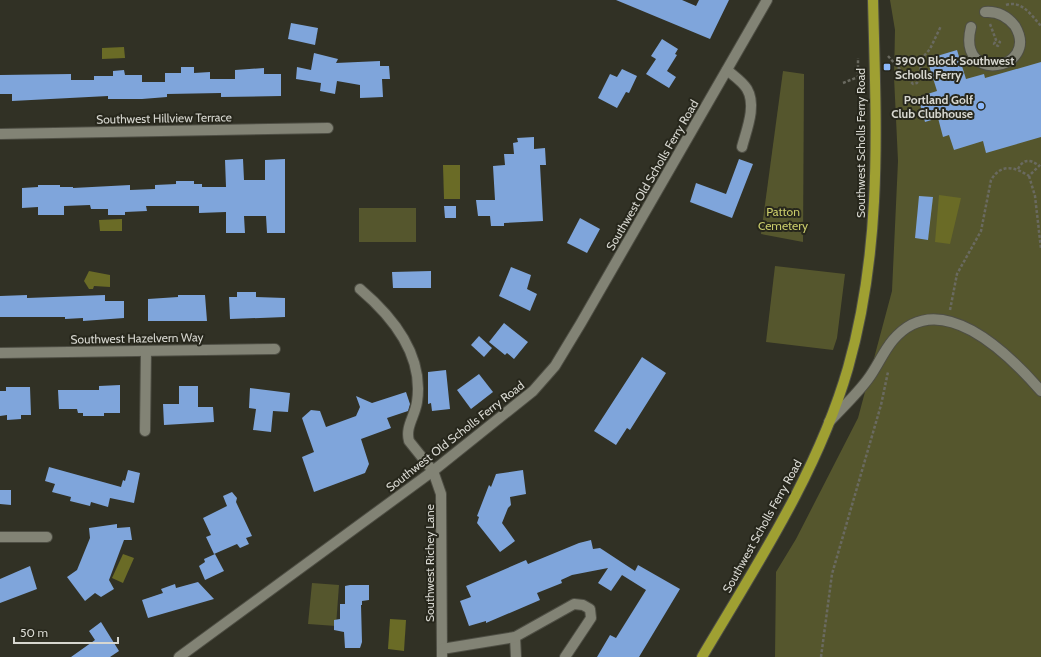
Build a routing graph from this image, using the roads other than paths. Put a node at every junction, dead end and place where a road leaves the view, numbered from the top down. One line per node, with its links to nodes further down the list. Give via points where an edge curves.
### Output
1 (873, 0): 14 (main road, Southwest Scholls Ferry Road, via 876,194 868,274 848,367)
2 (764, 1): 5 (street, Southwest Old Scholls Ferry Road)
3 (985, 12): 4 (street, via 1000,13 1014,26 1020,36 1021,49 1017,58 1010,63 992,65 975,57 969,44)
4 (971, 27)
5 (728, 70): 8 (street, via 747,89 750,97 750,111); 16 (street, Southwest Old Scholls Ferry Road, via 555,366 534,391)
6 (328, 128): 7 (street, Southwest Hillview Terrace)
7 (0, 134)
8 (742, 147)
9 (360, 289): 16 (street, Southwest Richey Lane, via 379,305 402,335 414,360 418,383 417,403 408,436)
10 (274, 349): 11 (street, Southwest Hazelvern Way)
11 (146, 351): 12 (street, Southwest Hazelvern Way); 15 (street)
12 (0, 353)
13 (1041, 391): 14 (street, via 1009,359 976,332 948,320 934,318 915,322 892,341 868,379)
14 (828, 424): 24 (main road, Southwest Scholls Ferry Road, via 792,503)
15 (145, 431)
16 (433, 471): 20 (street, Southwest Richey Lane, via 441,494); 21 (street, Southwest Old Scholls Ferry Road)
17 (0, 537): 18 (street)
18 (47, 537)
19 (515, 638): 20 (street); 22 (street); 23 (street, via 574,604 583,605 590,609 591,618)
20 (442, 653)
21 (179, 657)
22 (516, 657)
23 (565, 657)
24 (702, 657)

